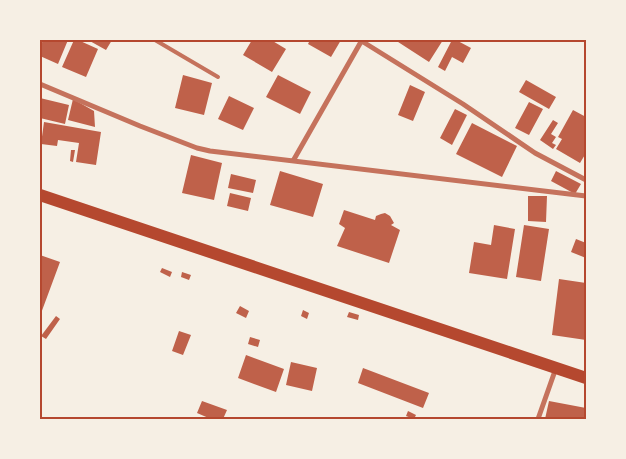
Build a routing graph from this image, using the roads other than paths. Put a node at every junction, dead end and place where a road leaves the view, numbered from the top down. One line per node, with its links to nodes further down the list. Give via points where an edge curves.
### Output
1 (155, 40): 3 (lane)
2 (361, 40): 5 (street); 6 (street, via 535,153)
3 (218, 77)
4 (40, 84): 5 (street, via 197,148)
5 (293, 161): 8 (street)
6 (586, 180)
7 (40, 195): 9 (main road)
8 (586, 196)
9 (556, 367): 10 (main road); 11 (street)
10 (586, 378)
11 (538, 419)

